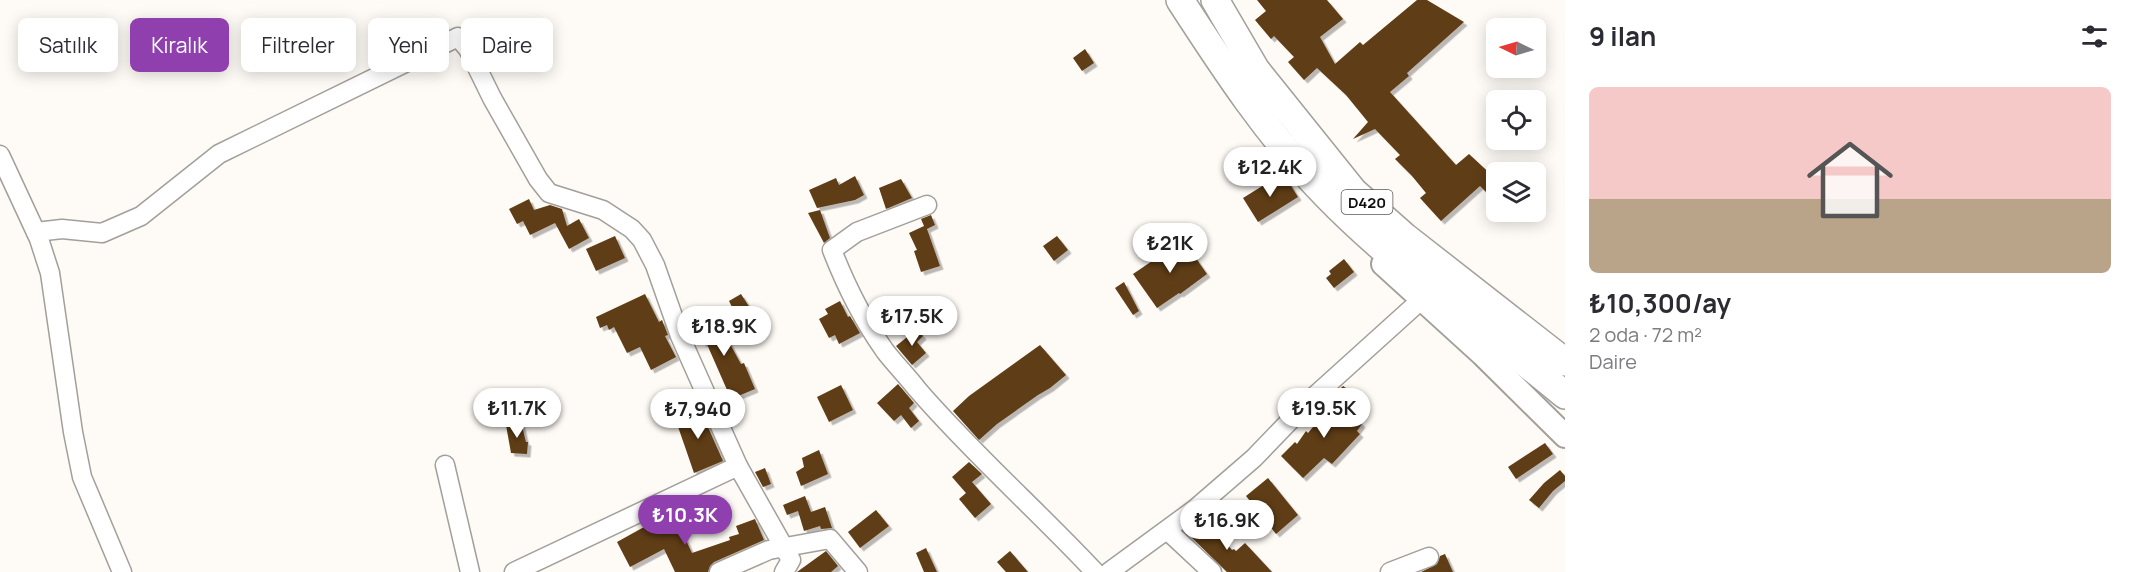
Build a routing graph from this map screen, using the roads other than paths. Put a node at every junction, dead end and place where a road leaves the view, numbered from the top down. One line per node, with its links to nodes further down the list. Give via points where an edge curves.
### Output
1 (1180, 0): 3 (highway, D420)
2 (1215, 0): 8 (highway, D420, via 1256,70 1353,191)
3 (1250, 103): 7 (main road, via 1261,134 1287,169); 9 (highway, D420, via 1327,197 1430,288)
4 (0, 155): 6 (street)
5 (927, 205): 22 (street, via 857,232 832,250 855,303 885,351 942,417)
6 (36, 232): 12 (street, via 63,229 102,233 141,216 219,154 458,38 468,49 549,193 603,210 642,240); 16 (street, via 50,273 82,477)
7 (1421, 300): 10 (main road); 13 (street, via 1308,402 1254,458)
8 (1565, 362)
9 (1565, 395)
10 (1565, 436)
11 (445, 465): 17 (street)
12 (738, 466): 14 (street); 18 (street)
13 (1168, 531): 23 (street); 24 (street)
14 (783, 546): 19 (street); 20 (street, via 791,560); 21 (street, via 830,539)
15 (1429, 557): 25 (street)
16 (122, 572)
17 (470, 572)
18 (514, 572)
19 (719, 572)
20 (784, 572)
21 (858, 572)
22 (1095, 572)
23 (1109, 572)
24 (1212, 572)
25 (1390, 572)

